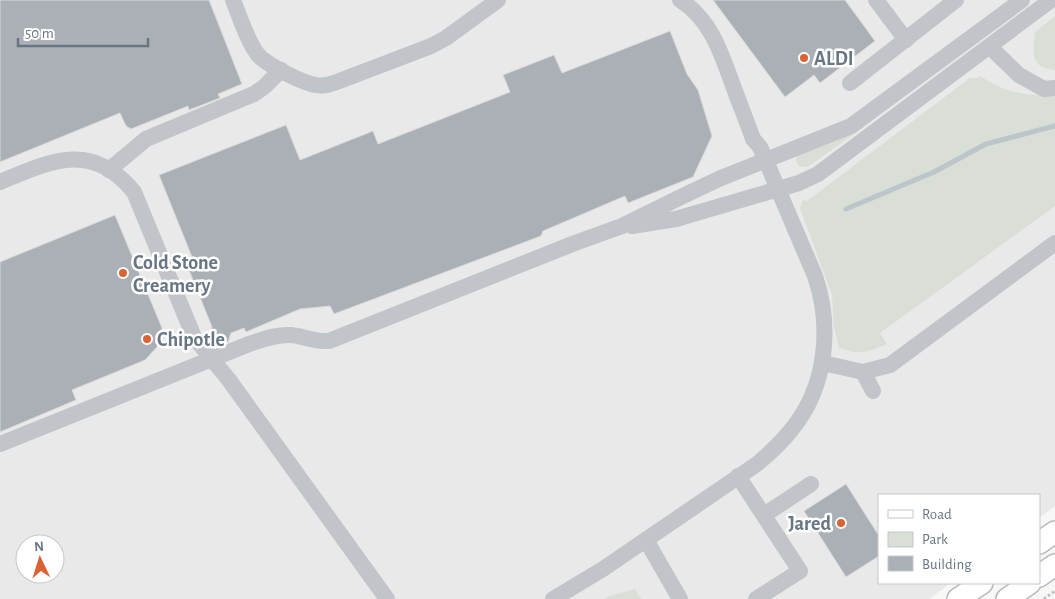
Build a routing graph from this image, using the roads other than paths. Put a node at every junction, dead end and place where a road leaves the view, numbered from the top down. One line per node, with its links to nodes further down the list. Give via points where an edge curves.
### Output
1 (233, 0): 10 (lane, via 254,49 260,57)
2 (498, 0): 10 (lane, via 431,46 328,85 316,85)
3 (680, 0): 13 (lane, via 699,16 721,50 753,139 760,146)
4 (876, 0): 8 (lane)
5 (956, 0): 8 (lane)
6 (1022, 0): 13 (lane, via 851,126)
7 (1051, 0): 9 (lane)
8 (906, 40): 11 (lane)
9 (990, 47): 12 (lane, via 1019,75 1044,89); 16 (lane, via 818,174)
10 (281, 70): 14 (lane, via 254,94 146,140)
11 (850, 83)
12 (1055, 88)
13 (765, 161): 16 (lane); 17 (lane, via 686,194)
14 (109, 170): 15 (lane, via 87,161 62,160); 19 (lane, via 134,192 194,337)
15 (0, 182)
16 (778, 190): 17 (lane, via 676,219); 20 (lane, via 822,295 825,315)
17 (622, 226): 19 (lane, via 329,341 280,336)
18 (1055, 243): 21 (lane, via 890,365)
19 (212, 358): 23 (lane); 34 (lane)
20 (823, 363): 21 (lane); 24 (lane, via 813,392 794,428 776,447)
21 (863, 372): 22 (lane)
22 (873, 391)
23 (0, 444)
24 (738, 476): 26 (lane); 28 (lane)
25 (811, 484): 26 (lane)
26 (764, 515): 37 (lane, via 800,571)
27 (1055, 532): 29 (main road)
28 (646, 540): 35 (lane); 36 (lane)
29 (1040, 542)
30 (1055, 565): 31 (main road)
31 (1040, 575)
32 (980, 584): 38 (main road)
33 (1029, 584): 39 (main road)
34 (387, 599)
35 (553, 599)
36 (680, 599)
37 (756, 599)
38 (958, 599)
39 (1007, 599)

